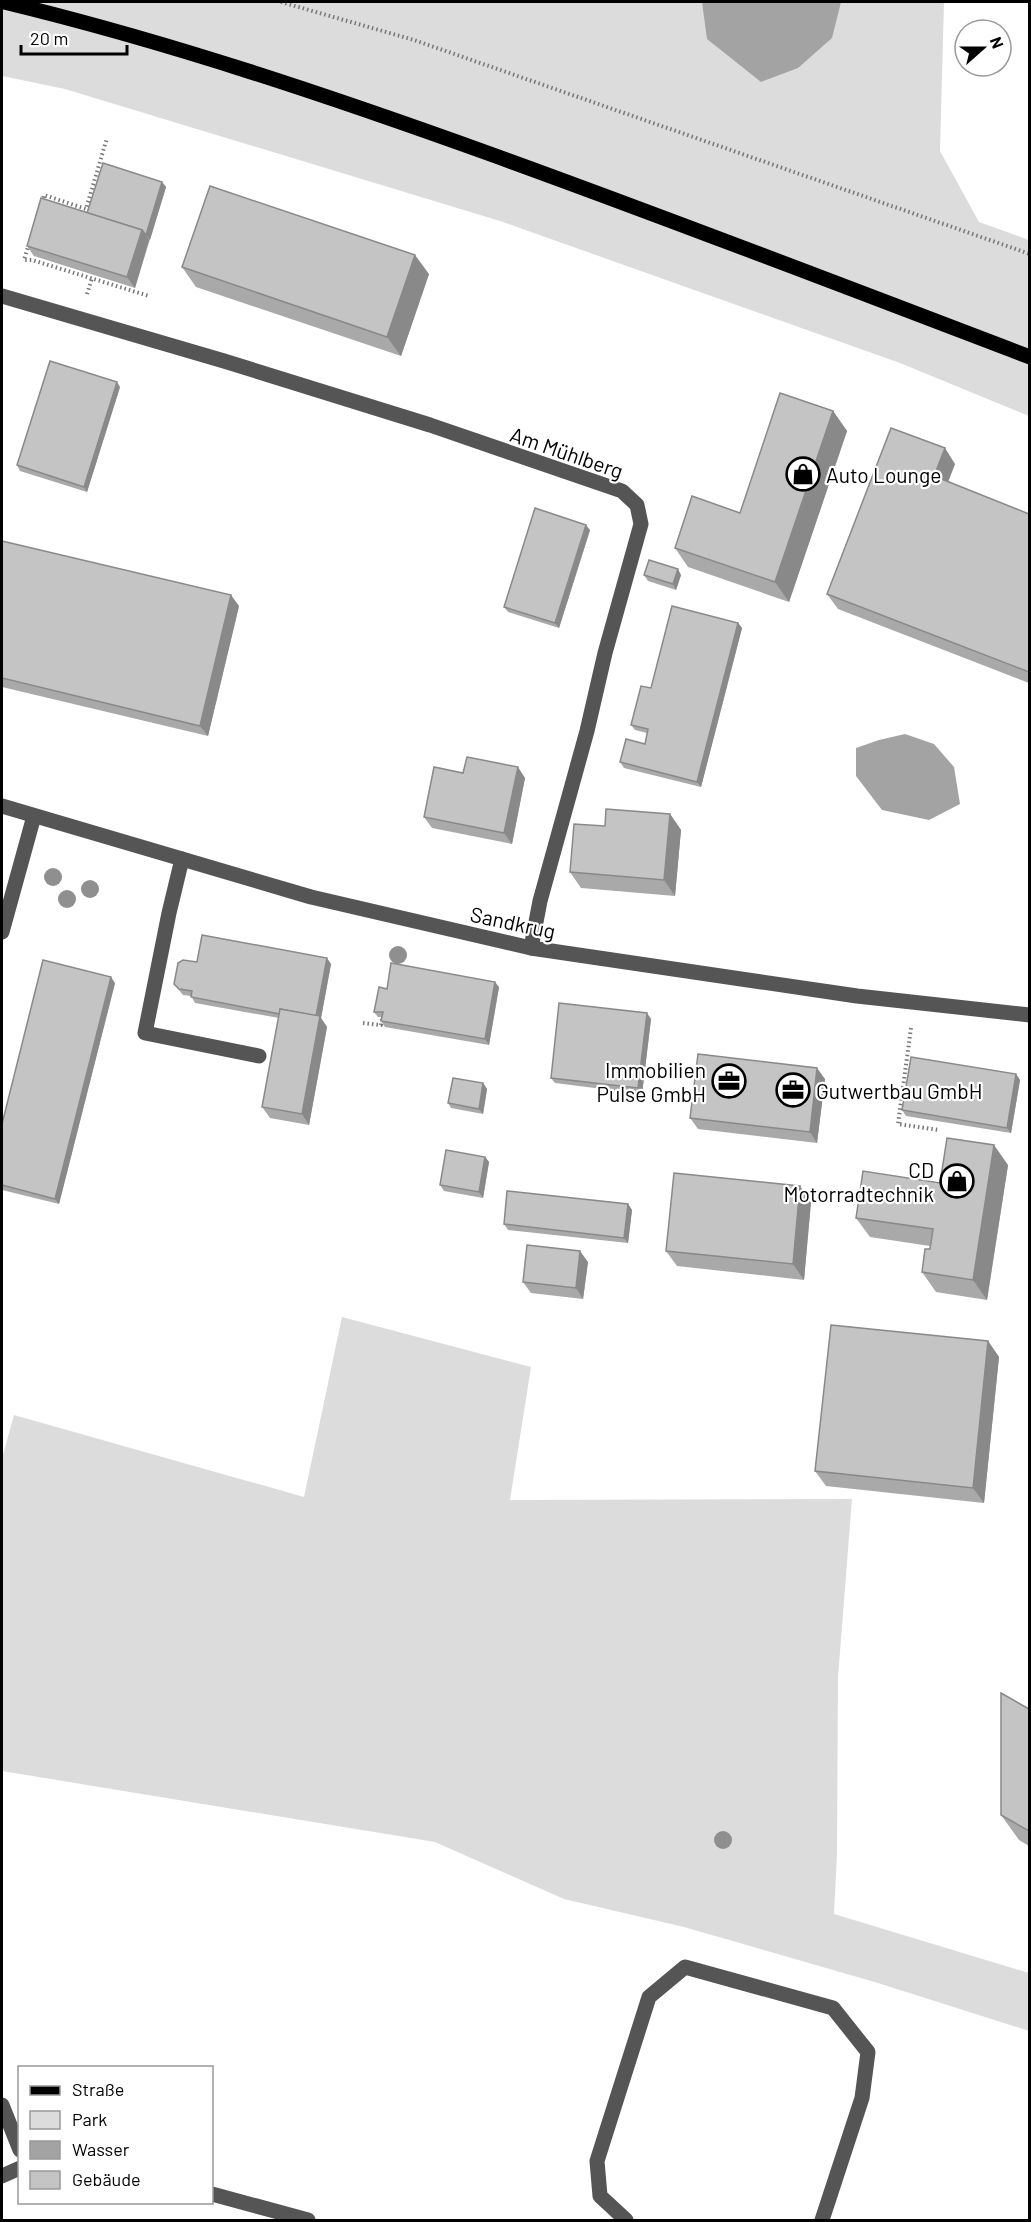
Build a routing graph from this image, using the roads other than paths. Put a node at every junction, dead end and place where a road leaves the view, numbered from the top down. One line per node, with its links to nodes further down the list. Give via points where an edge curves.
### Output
1 (4, 2): 3 (main road, via 93,23 246,69 412,126)
2 (2, 296): 8 (street, Am Mühlberg, via 430,425 622,491 637,505 641,524 540,901)
3 (1029, 357)
4 (2, 806): 5 (street, Sandkrug)
5 (34, 816): 6 (street, Sandkrug); 7 (street)
6 (182, 859): 8 (street, Sandkrug, via 311,897); 10 (street, via 145,1033)
7 (2, 932)
8 (531, 948): 9 (street, Sandkrug, via 868,998)
9 (1029, 1015)
10 (259, 1056)
11 (2, 2105): 12 (street)
12 (18, 2145)
13 (18, 2169): 14 (street)
14 (2, 2176)
15 (213, 2194): 16 (street)
16 (308, 2220)
17 (626, 2220): 18 (street, via 600,2196 597,2161 649,1997 685,1967 833,2008 868,2052 862,2098)
18 (822, 2220)

